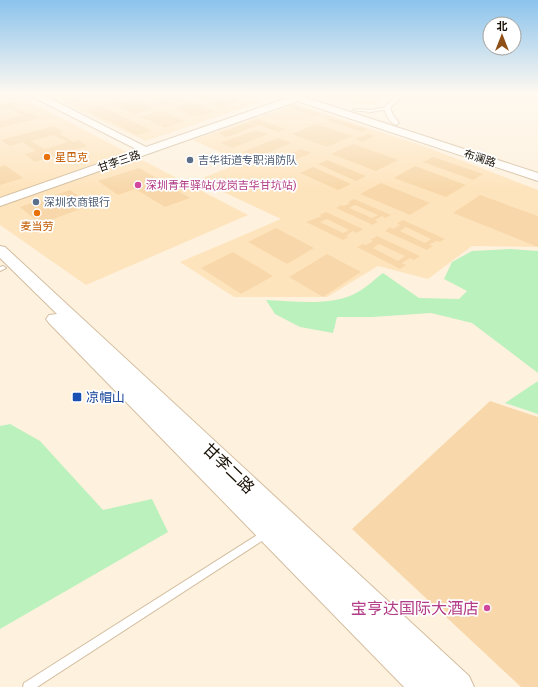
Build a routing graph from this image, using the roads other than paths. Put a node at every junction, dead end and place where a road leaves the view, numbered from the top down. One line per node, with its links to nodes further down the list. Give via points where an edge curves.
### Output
1 (98, 126): 6 (street)
2 (207, 126): 9 (street, 甘李三路)
3 (211, 126): 10 (street, 甘李三路)
4 (389, 126): 8 (main road, 布澜路)
5 (406, 126): 7 (main road, 布澜路)
6 (141, 148)
7 (538, 168)
8 (538, 177)
9 (0, 197)
10 (0, 202)
11 (1, 263): 12 (street, 甘李二路); 15 (street, 甘李二路)
12 (269, 532): 13 (lane); 14 (street, 甘李二路)
13 (28, 687)
14 (426, 687)
15 (458, 687)

